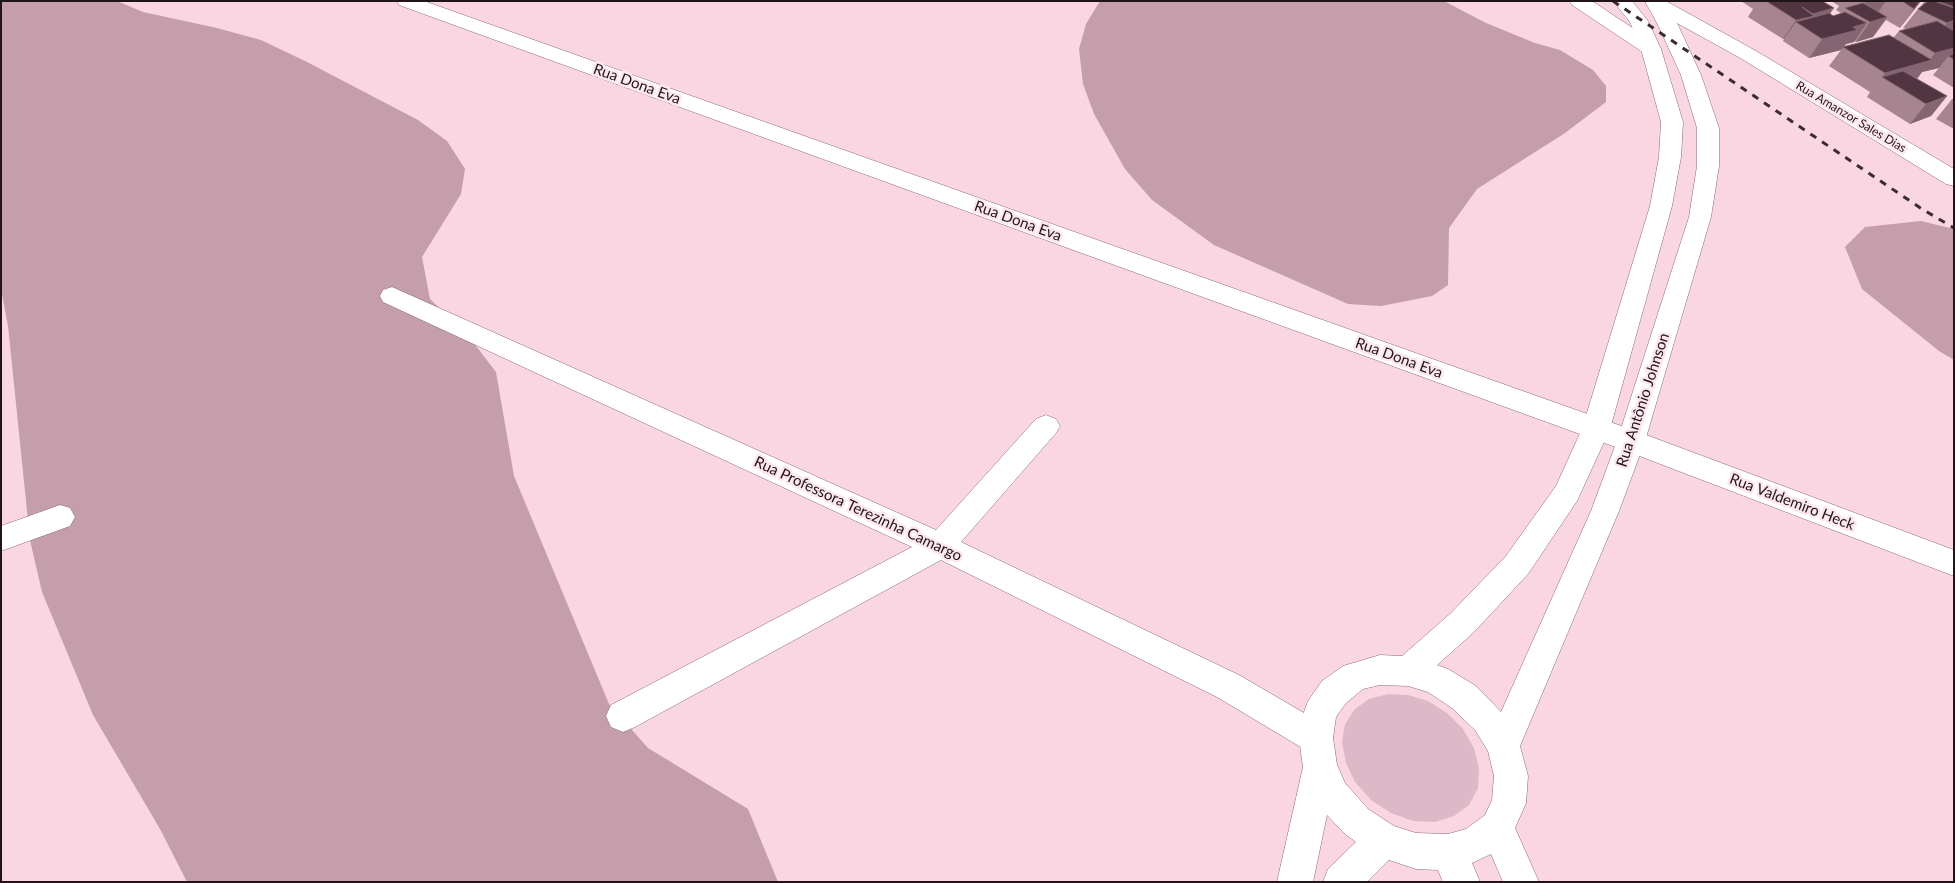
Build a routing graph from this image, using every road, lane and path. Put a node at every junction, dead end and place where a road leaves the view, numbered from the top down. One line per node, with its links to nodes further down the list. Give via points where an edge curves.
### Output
1 (406, 1): 11 (street, Rua Dona Eva)
2 (1622, 1): 5 (street, via 1639,21)
3 (1580, 2): 5 (street)
4 (1655, 2): 6 (street, Rua Antônio Johnson); 7 (street, Rua Amanzor Sales Dias)
5 (1648, 40): 11 (street, via 1672,122 1670,156 1660,206)
6 (1676, 41): 7 (street, Rua Amanzor Sales Dias); 12 (street, Rua Antônio Johnson, via 1708,128 1708,166 1700,218)
7 (1749, 54): 8 (street, Rua Amanzor Sales Dias)
8 (1954, 179)
9 (392, 296): 15 (street, Rua Professora Terezinha Camargo)
10 (1046, 426): 15 (street)
11 (1596, 429): 12 (street, Rua Dona Eva); 17 (street, via 1567,493 1517,565 1462,623)
12 (1631, 441): 16 (street, Rua Valdemiro Heck); 19 (street, Rua Antônio Johnson, via 1606,511)
13 (60, 518): 14 (street)
14 (1, 539)
15 (940, 546): 18 (street); 20 (street, Rua Professora Terezinha Camargo, via 1228,686)
16 (1954, 563)
17 (1408, 671): 19 (street, via 1437,680 1464,697 1487,719); 20 (street, via 1380,670 1354,677 1334,692 1320,712)
18 (623, 716)
19 (1503, 746): 21 (street, via 1511,776 1508,803)
20 (1318, 752): 22 (street, via 1333,795 1356,821); 24 (street)
21 (1497, 827): 23 (street, via 1475,844); 26 (street)
22 (1384, 840): 23 (street); 25 (street)
23 (1455, 867)
24 (1295, 882)
25 (1341, 882)
26 (1521, 882)

